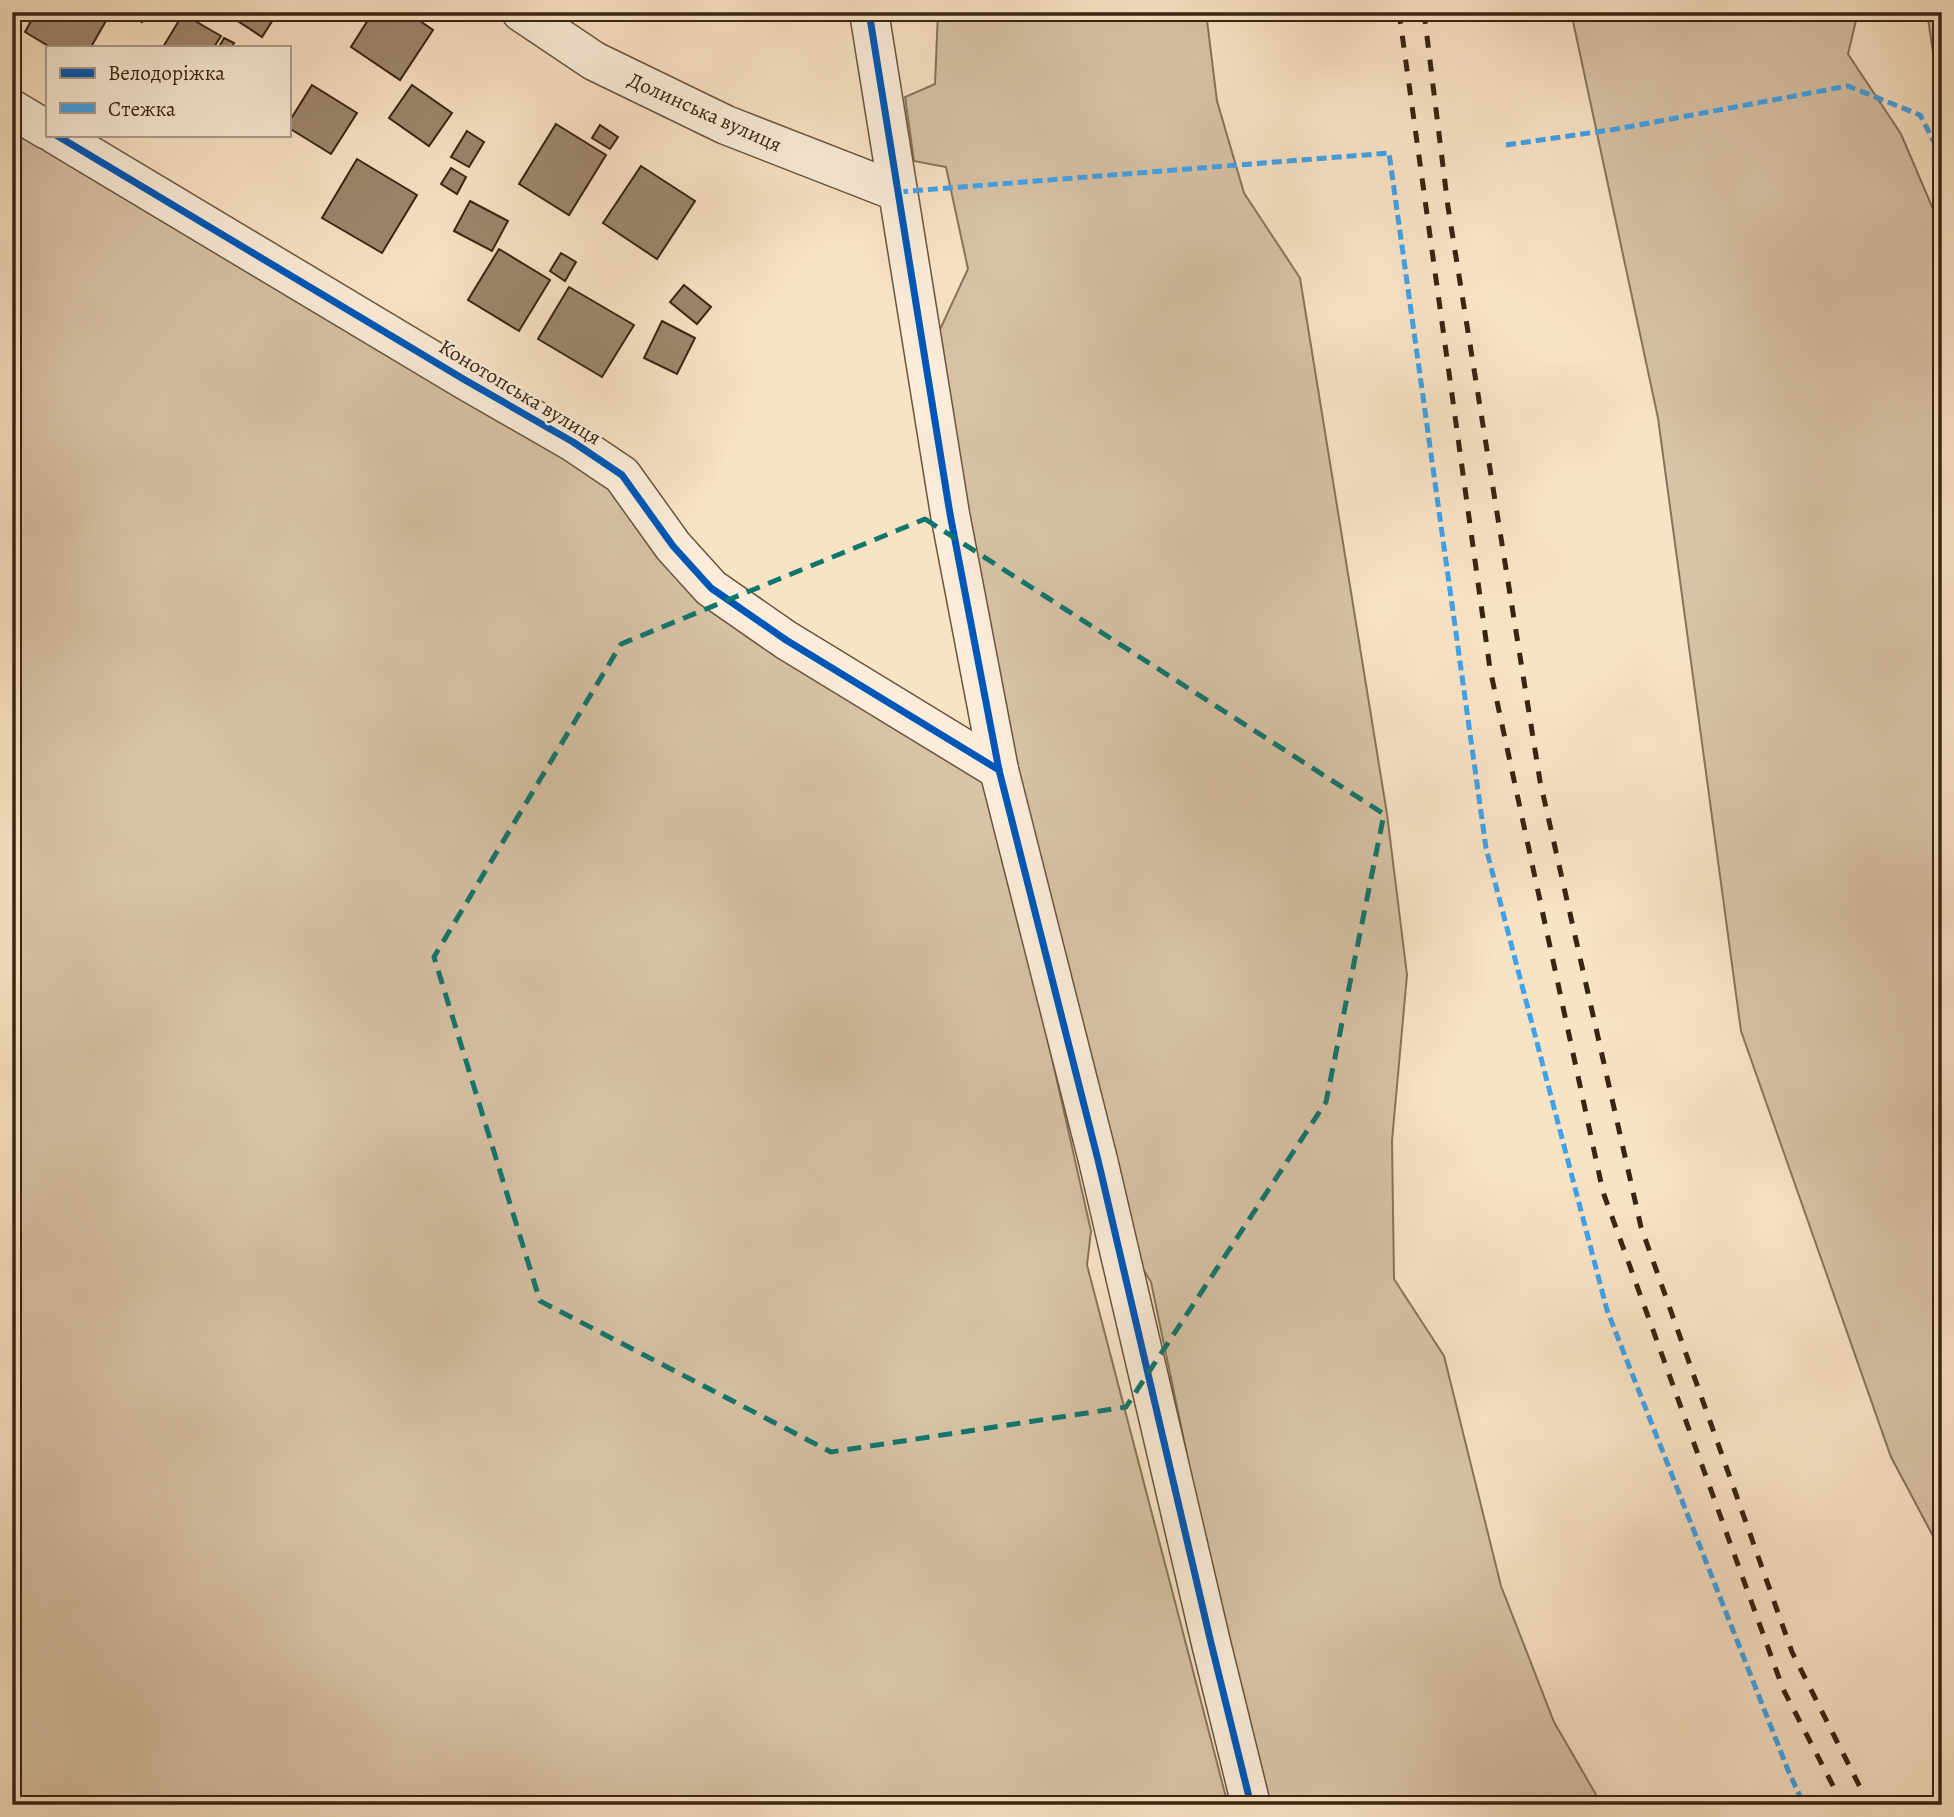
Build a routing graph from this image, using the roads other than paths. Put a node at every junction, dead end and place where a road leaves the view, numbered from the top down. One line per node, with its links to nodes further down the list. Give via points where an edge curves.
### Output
1 (521, 12): 6 (street, Долинська вулиця, via 594,61 726,125)
2 (869, 12): 6 (street)
3 (12, 109): 4 (street)
4 (46, 129)
5 (58, 136): 7 (street, Конотопська вулиця, via 622,475 673,547 711,588)
6 (898, 192): 7 (street, via 950,514)
7 (999, 770): 8 (street, via 1098,1160)
8 (1251, 1805)

